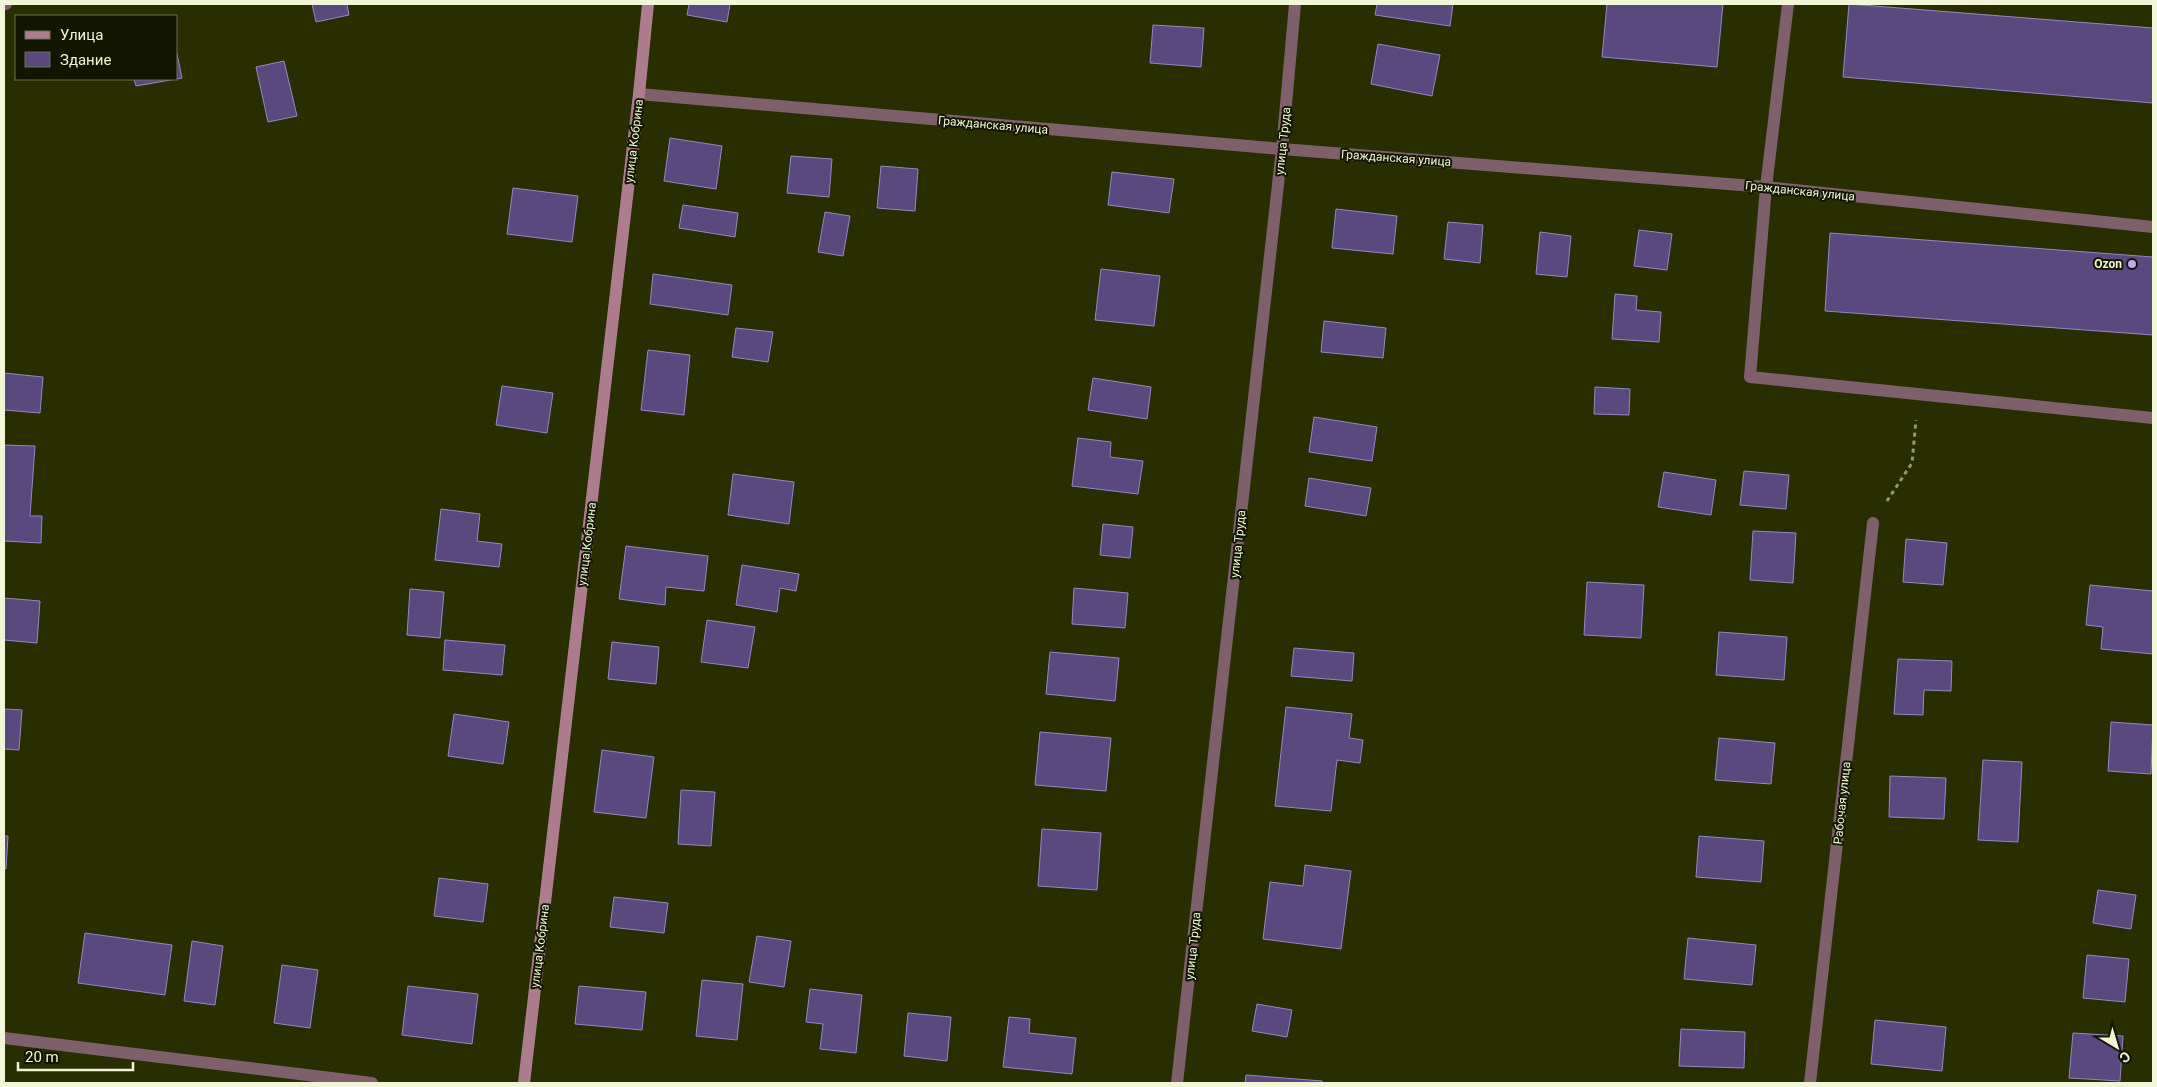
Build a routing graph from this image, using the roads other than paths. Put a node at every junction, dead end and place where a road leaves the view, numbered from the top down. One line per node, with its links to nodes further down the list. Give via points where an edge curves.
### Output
1 (648, 4): 4 (main road, улица Кобрина)
2 (1295, 4): 5 (street, улица Труда)
3 (1788, 4): 6 (street)
4 (639, 94): 5 (street, Гражданская улица); 12 (main road, улица Кобрина)
5 (1282, 150): 6 (street, Гражданская улица); 13 (street, улица Труда)
6 (1766, 187): 7 (street, Гражданская улица); 8 (street, via 1750,377)
7 (2153, 227)
8 (2153, 418)
9 (1873, 522): 14 (street, Рабочая улица)
10 (4, 1038): 11 (street)
11 (372, 1083)
12 (524, 1083)
13 (1177, 1083)
14 (1810, 1083)

